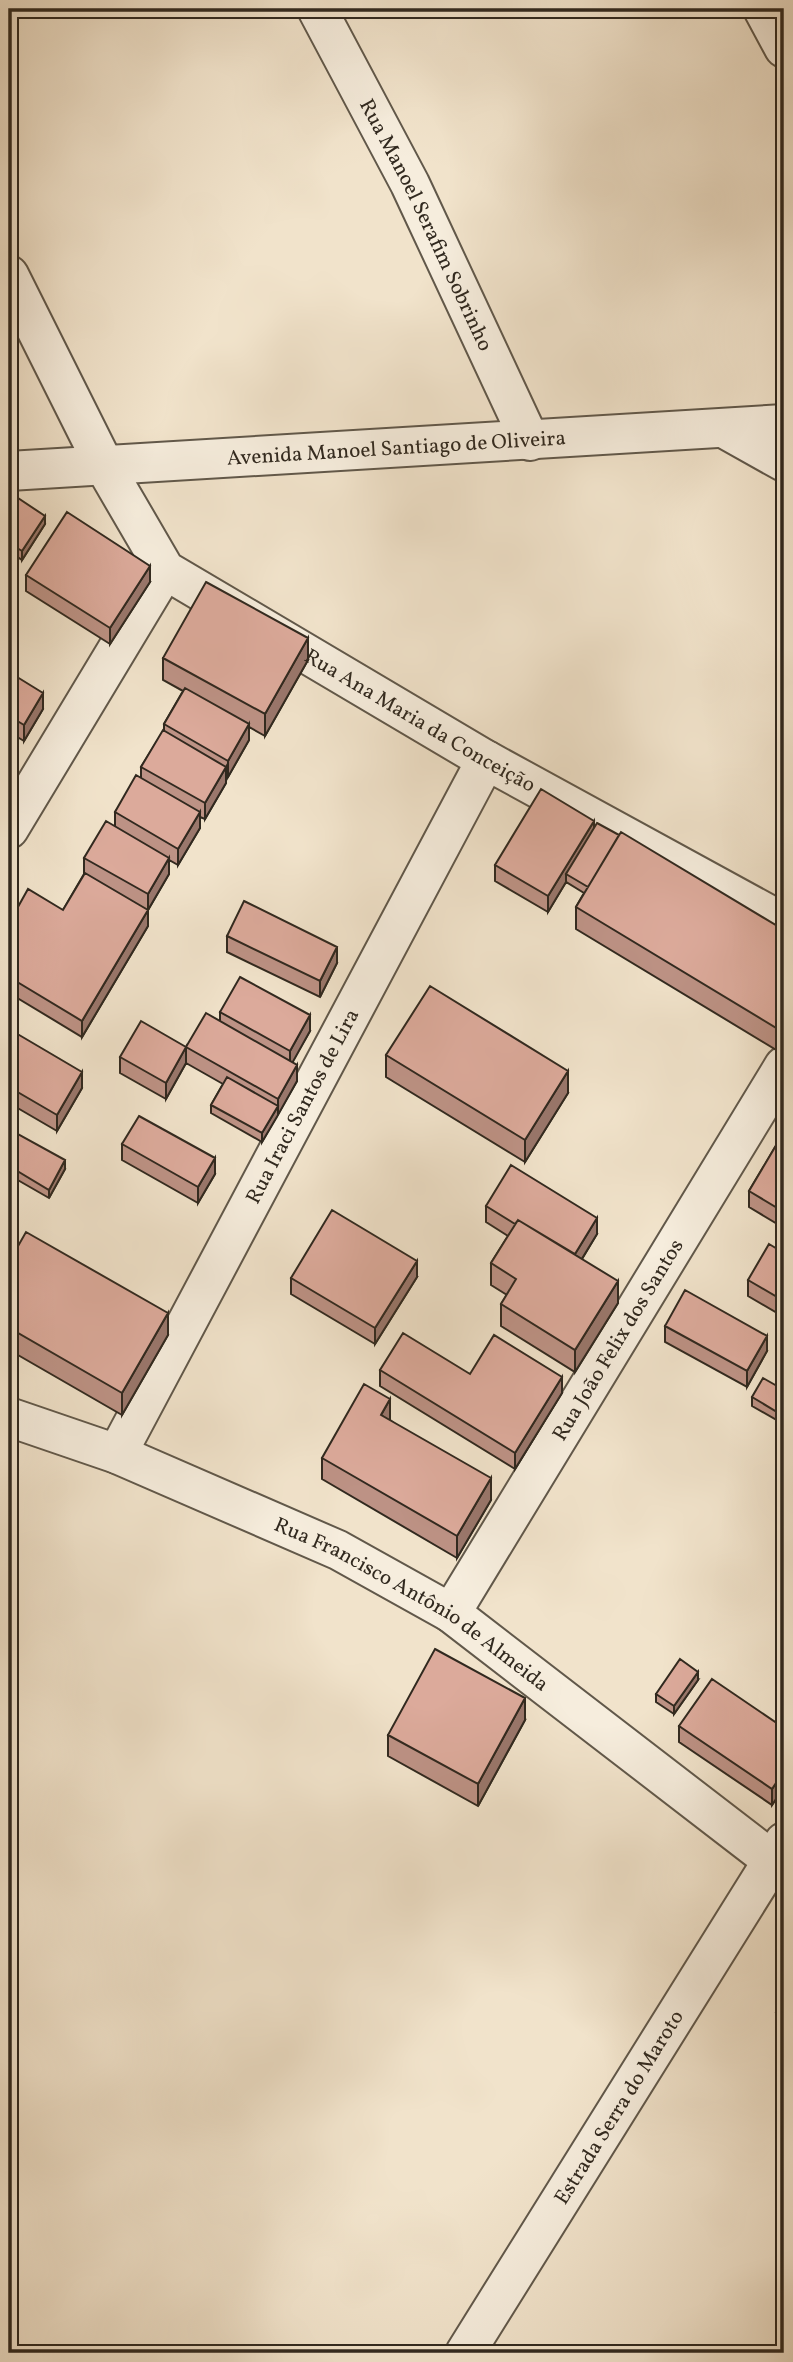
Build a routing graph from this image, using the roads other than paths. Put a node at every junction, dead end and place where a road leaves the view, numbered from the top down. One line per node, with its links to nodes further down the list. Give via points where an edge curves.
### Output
1 (317, 9): 7 (street, Rua Manoel Serafim Sobrinho, via 410,184)
2 (763, 9): 3 (street)
3 (784, 48)
4 (9, 275): 9 (street, Rua Ana Maria da Conceição)
5 (784, 424): 6 (street, Avenida Manoel Santiago de Oliveira)
6 (725, 429): 7 (street, Avenida Manoel Santiago de Oliveira); 8 (street)
7 (530, 441): 9 (street, Avenida Manoel Santiago de Oliveira)
8 (784, 462)
9 (105, 467): 10 (street, Avenida Manoel Santiago de Oliveira); 11 (street, Rua Ana Maria da Conceição)
10 (9, 471)
11 (165, 570): 12 (street, Rua Ana Maria da Conceição); 13 (street)
12 (486, 760): 14 (street, Rua Ana Maria da Conceição); 17 (street, Rua Iraci Santos de Lira)
13 (9, 829)
14 (784, 923)
15 (784, 1066): 18 (street, Rua João Felix dos Santos)
16 (9, 1417): 17 (street, Rua Francisco Antônio de Almeida)
17 (117, 1454): 18 (street, Rua Francisco Antônio de Almeida, via 338,1550)
18 (451, 1613): 19 (street, Rua Francisco Antônio de Almeida)
19 (779, 1852): 20 (street, Estrada Serra do Maroto)
20 (465, 2353)

